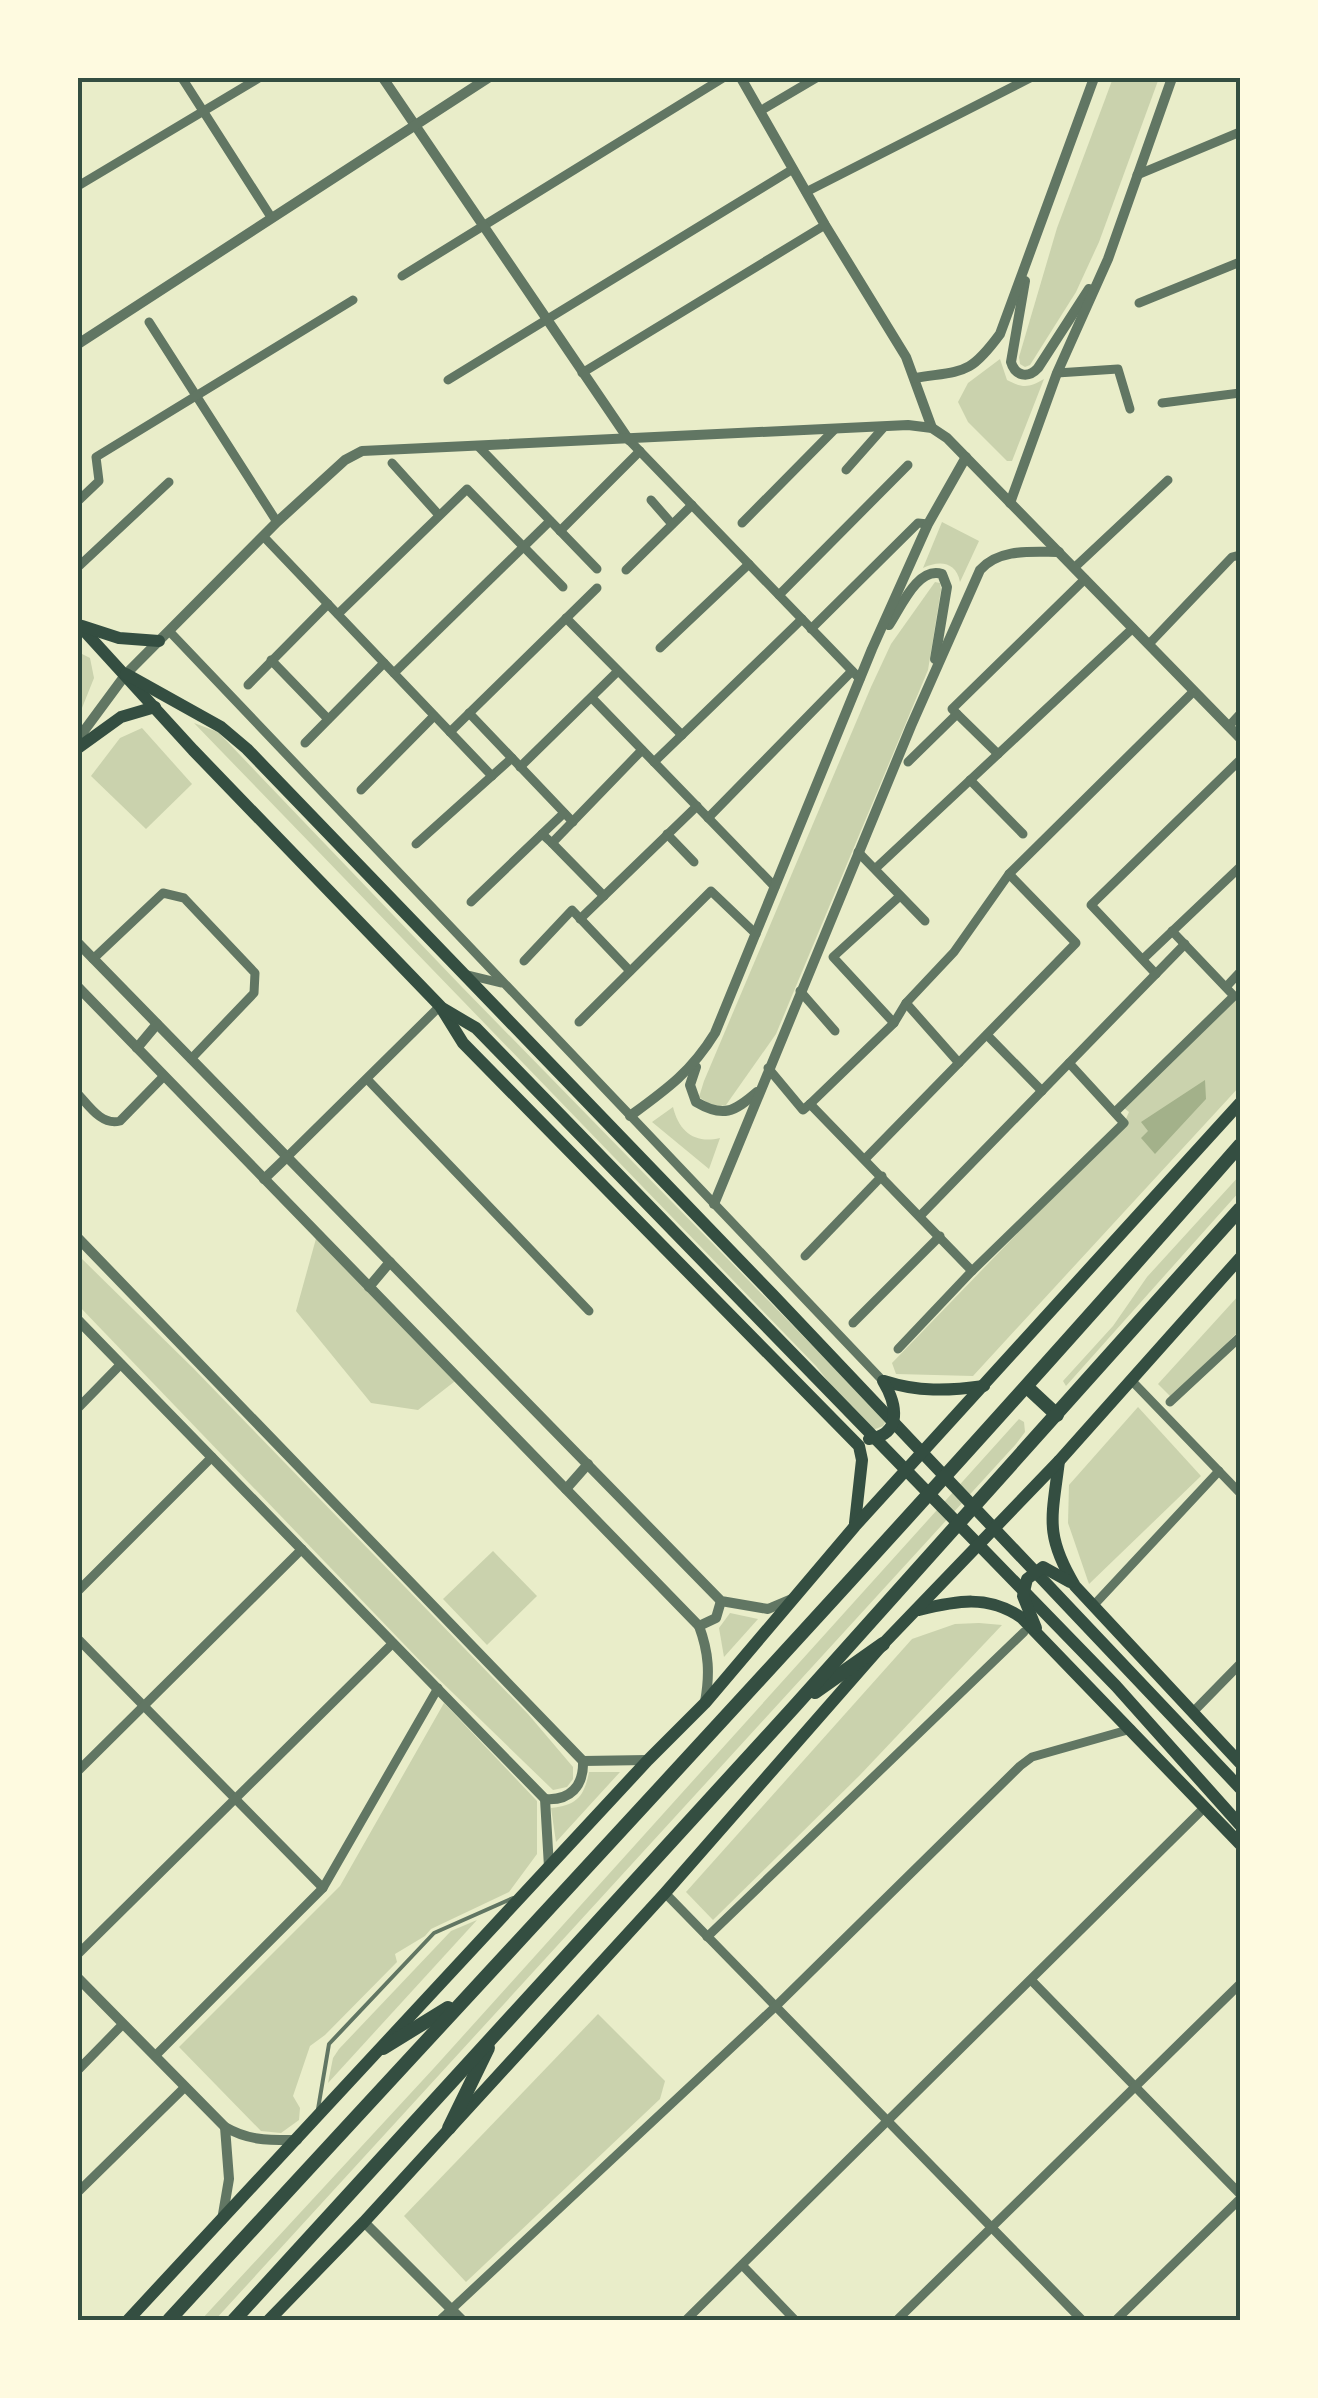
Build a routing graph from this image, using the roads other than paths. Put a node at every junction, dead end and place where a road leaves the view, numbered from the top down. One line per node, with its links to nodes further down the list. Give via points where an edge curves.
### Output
1 (182, 78): 11 (street)
2 (259, 78): 11 (street)
3 (383, 78): 13 (street)
4 (488, 78): 13 (street)
5 (723, 78): 20 (street)
6 (741, 78): 12 (street)
7 (816, 78): 12 (street)
8 (1030, 78): 18 (street)
9 (1094, 78): 22 (street)
10 (1172, 78): 16 (street)
11 (203, 112): 17 (street); 19 (street)
12 (760, 112): 15 (street)
13 (414, 125): 19 (street); 20 (street)
14 (1240, 132): 16 (street)
15 (793, 169): 18 (street); 28 (street)
16 (1138, 175): 23 (street)
17 (78, 186)
18 (806, 192): 21 (street)
19 (271, 217): 30 (street)
20 (480, 225): 25 (street); 28 (street)
21 (825, 225): 31 (street); 33 (street)
22 (1030, 254): 23 (street, via 1011,362 1022,375 1038,368); 33 (street, via 1000,334 980,361)
23 (1108, 259): 32 (street)
24 (1240, 262): 27 (street)
25 (402, 276)
26 (353, 300): 36 (street)
27 (1139, 303)
28 (544, 320): 31 (street); 34 (street)
29 (149, 322): 36 (street)
30 (78, 344)
31 (582, 372): 42 (street)
32 (1057, 373): 38 (street, via 1118,369); 53 (street)
33 (915, 378): 40 (street)
34 (448, 380)
35 (1240, 393): 37 (street)
36 (195, 394): 52 (street, via 96,457 99,480); 57 (street)
37 (1162, 404)
38 (1130, 410)
39 (884, 427): 40 (street); 41 (street); 48 (street)
40 (932, 428): 45 (street)
41 (834, 429): 42 (street); 59 (street)
42 (629, 440): 43 (street); 44 (street)
43 (478, 446): 56 (street); 57 (street, via 362,451)
44 (640, 451): 54 (street); 61 (street)
45 (966, 457): 53 (street); 60 (street)
46 (392, 463): 55 (street)
47 (908, 465): 74 (street)
48 (846, 470)
49 (1168, 480): 68 (street)
50 (169, 482): 67 (street)
51 (651, 500): 58 (street)
52 (78, 501)
53 (1010, 503): 64 (street)
54 (692, 505): 58 (street); 66 (street)
55 (438, 514): 63 (street, via 467,489); 76 (street)
56 (550, 521): 61 (street); 63 (street)
57 (277, 522): 62 (street)
58 (672, 524): 70 (street)
59 (742, 524)
60 (928, 524): 80 (street, via 918,524); 85 (street)
61 (560, 531): 69 (street)
62 (264, 537): 75 (street); 82 (street)
63 (522, 547): 72 (street); 89 (street)
64 (1059, 552): 68 (street); 92 (street, via 988,561)
65 (1238, 559): 83 (street)
66 (749, 564): 74 (street); 84 (street)
67 (78, 567)
68 (1074, 568): 71 (street)
69 (597, 569)
70 (626, 570)
71 (1085, 579): 81 (street); 97 (street)
72 (563, 588)
73 (597, 588): 77 (street)
74 (779, 596): 78 (street)
75 (328, 604): 76 (street); 86 (street)
76 (338, 614): 87 (street)
77 (566, 618): 88 (street); 98 (street)
78 (802, 619): 80 (street); 104 (street)
79 (78, 625): 82 (main road, via 119,638); 90 (main road)
80 (811, 628): 91 (street)
81 (1133, 628): 83 (street); 110 (street)
82 (165, 636): 90 (street); 150 (street)
83 (1149, 644): 94 (street)
84 (660, 648)
85 (872, 648): 91 (street); 92 (street, via 920,580 938,571 947,587)
86 (271, 660): 93 (street); 101 (street)
87 (384, 662): 89 (street); 101 (street)
88 (618, 671): 95 (street); 104 (street)
89 (394, 673): 100 (street)
90 (126, 674): 96 (main road); 106 (street); 149 (main road, via 221,727 247,749)
91 (856, 675): 121 (street); 133 (street)
92 (932, 675): 128 (street)
93 (248, 684)
94 (1194, 690): 102 (street); 132 (street)
95 (592, 698): 109 (street); 115 (street)
96 (155, 707): 108 (main road, via 121,717); 155 (main road)
97 (954, 711): 110 (street); 114 (street)
98 (469, 714): 103 (street); 111 (street)
99 (1240, 714): 102 (street)
100 (434, 716): 103 (street); 118 (street)
101 (328, 719): 107 (street)
102 (1229, 726): 105 (street)
103 (450, 732): 116 (street)
104 (682, 735): 113 (street)
105 (1240, 738)
106 (78, 739)
107 (305, 743)
108 (78, 748)
109 (642, 750): 113 (street); 122 (street)
110 (998, 754): 117 (street)
111 (512, 758): 115 (street); 116 (street)
112 (1240, 760): 144 (street, via 1091,905)
113 (654, 762): 119 (street)
114 (908, 762)
115 (520, 767): 120 (street)
116 (492, 776): 127 (street)
117 (970, 780): 125 (street); 131 (street)
118 (361, 790)
119 (696, 806): 121 (street); 124 (street)
120 (564, 813): 122 (street); 123 (street)
121 (708, 818): 133 (street)
122 (574, 822): 126 (street)
123 (542, 834): 126 (street); 136 (street)
124 (667, 834): 129 (street); 134 (street)
125 (1022, 834)
126 (552, 843): 134 (street)
127 (416, 844)
128 (858, 852): 131 (street); 153 (street)
129 (694, 862)
130 (1240, 867): 139 (street)
131 (876, 868): 135 (street)
132 (1009, 874): 154 (street, via 954,952); 160 (street, via 1076,942)
133 (775, 887): 140 (street)
134 (604, 896): 137 (street)
135 (900, 896): 138 (street); 157 (street, via 832,957)
136 (471, 902)
137 (580, 918): 145 (street, via 572,910); 146 (street)
138 (925, 920)
139 (1172, 932): 142 (street); 144 (street)
140 (756, 934): 146 (street, via 710,891); 163 (street)
141 (78, 943): 143 (street)
142 (1185, 944): 148 (street); 151 (street)
143 (93, 959): 158 (street); 162 (street, via 164,893 184,898 255,972 254,993)
144 (1143, 959): 148 (street)
145 (524, 961)
146 (630, 972): 156 (street)
147 (1240, 972): 151 (street)
148 (1156, 974): 165 (street)
149 (466, 975): 150 (street); 235 (main road)
150 (504, 983): 175 (street)
151 (1226, 987): 174 (street, via 1234,996)
152 (78, 989): 161 (street)
153 (800, 991): 159 (street); 166 (street)
154 (906, 1003): 157 (street); 164 (street)
155 (440, 1006): 168 (street); 204 (main road, via 463,1042); 239 (main road, via 476,1028 1116,1686)
156 (579, 1022)
157 (894, 1023): 173 (street)
158 (157, 1024): 161 (street); 162 (street)
159 (836, 1031)
160 (986, 1034): 164 (street); 170 (street)
161 (137, 1048): 167 (street)
162 (191, 1059): 177 (street)
163 (698, 1061): 169 (street, via 690,1086 696,1102 714,1113 732,1110); 175 (street)
164 (959, 1063): 178 (street)
165 (1069, 1064): 170 (street); 174 (street)
166 (768, 1068): 169 (street); 173 (street, via 803,1110)
167 (164, 1076): 171 (street, via 112,1123); 180 (street)
168 (367, 1078): 177 (street); 191 (street)
169 (759, 1090): 181 (street)
170 (1042, 1091): 183 (street)
171 (78, 1094)
172 (1240, 1103): 199 (main road)
173 (810, 1104): 178 (street)
174 (1115, 1112): 189 (street, via 1124,1123)
175 (630, 1116): 181 (street)
176 (1240, 1146): 200 (highway)
177 (287, 1157): 180 (street); 188 (street)
178 (865, 1159): 179 (street)
179 (882, 1176): 183 (street); 186 (street)
180 (264, 1179): 190 (street)
181 (714, 1204): 197 (street)
182 (1240, 1209): 203 (highway)
183 (920, 1216): 184 (street)
184 (940, 1236): 189 (street); 193 (street)
185 (78, 1238): 232 (street)
186 (805, 1256)
187 (1240, 1258): 198 (main road)
188 (390, 1262): 190 (street); 207 (street)
189 (972, 1271): 195 (street)
190 (370, 1287): 209 (street)
191 (589, 1311)
192 (78, 1320): 196 (street)
193 (853, 1323)
194 (1240, 1337): 201 (street)
195 (898, 1350)
196 (121, 1364): 202 (street); 205 (street)
197 (883, 1380): 199 (main road, via 912,1390); 204 (main road, via 896,1408 886,1434 873,1439)
198 (1131, 1380): 206 (main road); 208 (street)
199 (984, 1386): 211 (main road)
200 (1028, 1388): 203 (highway); 250 (highway)
201 (1170, 1402)
202 (78, 1408)
203 (1056, 1415): 228 (highway)
204 (844, 1431): 211 (main road, via 862,1460)
205 (212, 1458): 212 (street); 214 (street)
206 (1060, 1460): 213 (main road, via 1051,1538); 218 (main road)
207 (588, 1464): 209 (street); 216 (street)
208 (1219, 1471): 210 (street); 217 (street)
209 (566, 1489): 219 (street)
210 (1240, 1493)
211 (854, 1526): 215 (main road)
212 (302, 1550): 222 (street); 227 (street)
213 (1075, 1586): 217 (main road); 220 (main road, via 1043,1567 1026,1579)
214 (78, 1591)
215 (794, 1597): 216 (street, via 768,1609); 226 (main road)
216 (722, 1601): 219 (street, via 716,1618)
217 (1092, 1606): 229 (main road)
218 (917, 1610): 220 (main road, via 979,1600 1012,1611); 223 (main road)
219 (700, 1626): 226 (street, via 710,1676)
220 (1030, 1631): 230 (main road); 245 (street)
221 (78, 1640): 227 (street)
222 (393, 1643): 225 (street); 237 (street)
223 (883, 1644): 228 (highway); 244 (main road)
224 (1240, 1664): 229 (street)
225 (438, 1688): 236 (street); 242 (street)
226 (705, 1702): 231 (main road)
227 (144, 1706): 234 (street); 237 (street)
228 (794, 1707): 253 (highway)
229 (1193, 1712): 233 (main road)
230 (1131, 1729): 238 (main road); 251 (street, via 1026,1761)
231 (648, 1760): 232 (street); 241 (main road)
232 (583, 1761): 236 (street, via 576,1789)
233 (1240, 1762)
234 (78, 1771)
235 (1240, 1788)
236 (545, 1799): 241 (street)
237 (236, 1800): 242 (street); 246 (street)
238 (1205, 1807): 240 (main road); 248 (street)
239 (1240, 1825)
240 (1240, 1844)
241 (549, 1867): 243 (main road)
242 (323, 1888): 255 (street)
243 (526, 1892): 254 (main road); 259 (lane, via 434,1933 328,2044)
244 (665, 1893): 245 (street); 262 (main road)
245 (707, 1937): 251 (street)
246 (78, 1954)
247 (78, 1978): 252 (street)
248 (1030, 1980): 258 (street); 260 (street)
249 (1240, 1984): 258 (street)
250 (466, 1997): 254 (highway); 272 (highway)
251 (775, 2007): 260 (street); 270 (street)
252 (123, 2024): 255 (street); 256 (street)
253 (496, 2033): 262 (highway); 273 (highway)
254 (383, 2048): 259 (main road)
255 (155, 2056): 257 (street)
256 (78, 2070)
257 (185, 2087): 261 (street); 264 (street)
258 (1136, 2087): 265 (street); 268 (street)
259 (316, 2118): 263 (main road)
260 (887, 2121): 268 (street); 269 (street)
261 (225, 2127): 263 (street, via 259,2140); 266 (street, via 229,2179)
262 (449, 2128): 267 (main road)
263 (297, 2140): 266 (main road)
264 (78, 2192)
265 (1240, 2196): 281 (street)
266 (222, 2220): 271 (main road)
267 (364, 2222): 270 (street); 274 (main road)
268 (992, 2228): 279 (street); 280 (street)
269 (742, 2266): 277 (street); 278 (street)
270 (451, 2310): 275 (street); 276 (street)
271 (128, 2320)
272 (169, 2320)
273 (234, 2320)
274 (269, 2320)
275 (440, 2320)
276 (462, 2320)
277 (686, 2320)
278 (796, 2320)
279 (897, 2320)
280 (1082, 2320)
281 (1116, 2320)

